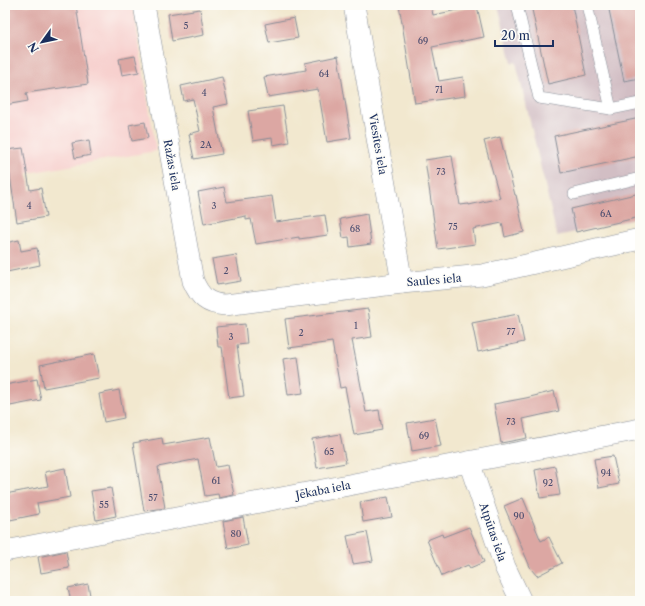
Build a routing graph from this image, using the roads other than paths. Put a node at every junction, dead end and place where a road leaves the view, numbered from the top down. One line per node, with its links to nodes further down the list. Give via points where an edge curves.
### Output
1 (144, 5): 11 (street, Ražas iela, via 193,281 206,300)
2 (354, 5): 10 (street, Viesītes iela)
3 (517, 5): 6 (lane, via 539,98)
4 (587, 5): 6 (lane)
5 (640, 103): 6 (lane)
6 (612, 109)
7 (640, 178): 8 (lane)
8 (574, 194)
9 (640, 239): 10 (street, Saules iela, via 482,275)
10 (402, 283): 11 (street, Saules iela)
11 (225, 305)
12 (640, 429): 13 (street, Jēkaba iela)
13 (469, 462): 14 (street, Jēkaba iela); 15 (street, Atpūtas iela, via 505,567)
14 (5, 551)
15 (521, 601)

